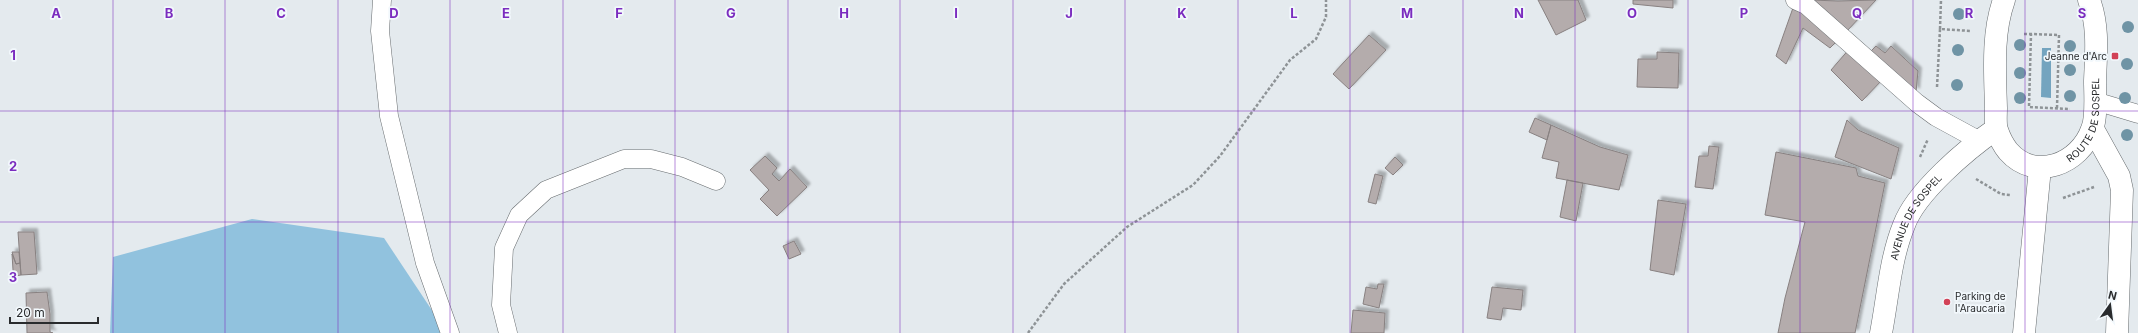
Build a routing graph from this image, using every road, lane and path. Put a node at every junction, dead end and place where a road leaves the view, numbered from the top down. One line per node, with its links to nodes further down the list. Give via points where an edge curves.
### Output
1 (382, 0): 18 (lane, via 380,31 389,116 425,263)
2 (1326, 0): 20 (path, via 1326,17 1316,39 1290,60 1209,168 1193,185 1127,227 1064,284)
3 (1795, 0): 12 (lane, via 1806,5)
4 (1941, 0): 7 (path)
5 (2004, 0): 8 (main road, ROUTE DE SOSPEL)
6 (2089, 0): 10 (main road, ROUTE DE SOSPEL, via 2095,17)
7 (1940, 29): 8 (path); 12 (path)
8 (1997, 33): 9 (path); 14 (main road, ROUTE DE SOSPEL)
9 (2031, 34): 9 (path, via 2029,106 2057,108 2059,35)
10 (2095, 101): 11 (lane); 13 (main road, ROUTE DE SOSPEL)
11 (2138, 114)
12 (1936, 117): 14 (lane)
13 (2093, 128): 15 (main road, ROUTE DE SOSPEL, via 2084,146 2062,165); 23 (main road, via 2120,176 2122,190)
14 (1980, 141): 15 (main road, ROUTE DE SOSPEL, via 2008,151 2024,164); 17 (path, via 1977,181); 21 (main road, AVENUE DE SOSPEL, via 1916,203 1904,224 1896,249)
15 (2040, 168): 22 (main road)
16 (716, 181): 19 (lane, via 682,167 651,159 624,159 546,190 519,215 504,248 501,306)
17 (2001, 194)
18 (450, 333)
19 (508, 333)
20 (1028, 333)
21 (1881, 333)
22 (2024, 333)
23 (2118, 333)

